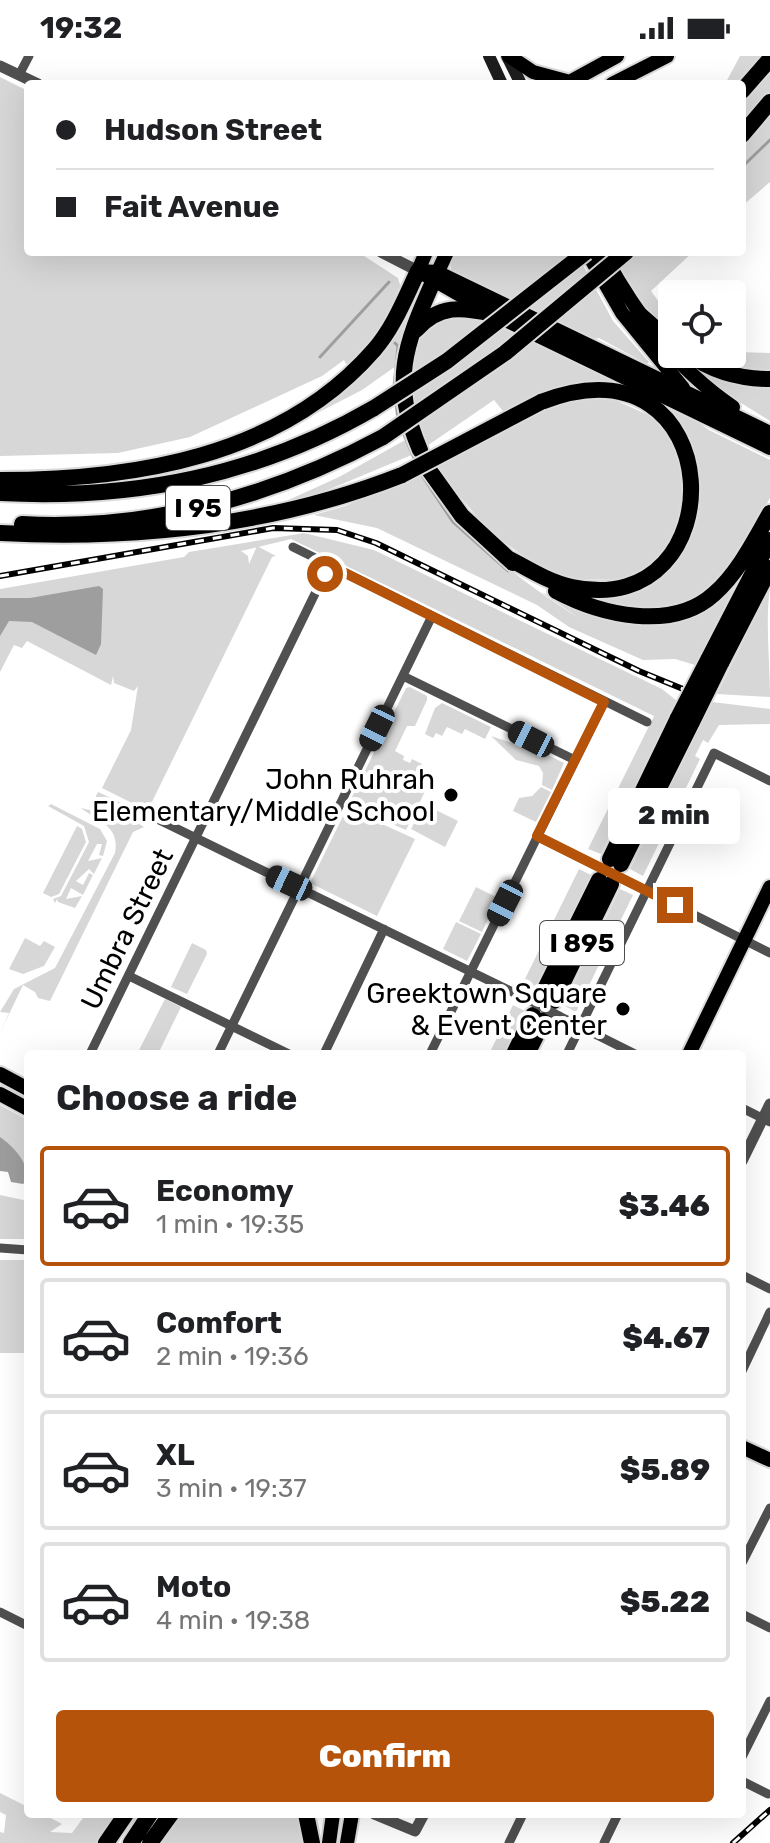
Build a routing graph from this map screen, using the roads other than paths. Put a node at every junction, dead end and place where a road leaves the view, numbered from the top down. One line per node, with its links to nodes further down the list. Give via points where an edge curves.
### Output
1 (29, 56): 8 (street)
2 (489, 56): 10 (main road)
3 (508, 56): 11 (main road); 12 (main road)
4 (617, 56): 13 (main road)
5 (667, 56): 14 (main road)
6 (770, 59): 15 (highway)
7 (0, 66): 8 (street)
8 (19, 75): 9 (street)
9 (30, 80)
10 (500, 80)
11 (519, 80)
12 (558, 80)
13 (573, 80)
14 (620, 80)
15 (746, 86)
16 (770, 102): 17 (highway)
17 (746, 130)
18 (389, 256): 25 (street)
19 (424, 256): 25 (main road)
20 (445, 256): 26 (main road)
21 (582, 256): 40 (highway, I 95, bridge, via 447,361 300,447 209,477 89,495)
22 (589, 256): 33 (main road, via 622,313)
23 (604, 256): 27 (main road)
24 (621, 256): 42 (highway, I 95, bridge, via 505,353 383,437 298,479 216,505 97,523)
25 (418, 271): 26 (main road); 39 (highway, via 373,351 311,404 247,439 204,456 124,473)
26 (435, 277): 28 (main road); 30 (highway); 33 (main road)
27 (638, 313): 29 (highway); 35 (main road, via 684,370)
28 (493, 314): 30 (highway, via 467,308 440,310); 34 (main road)
29 (658, 331)
30 (408, 341): 37 (highway, via 403,399)
31 (714, 368): 32 (highway)
32 (770, 379)
33 (686, 393): 34 (main road); 35 (main road)
34 (706, 417): 36 (main road)
35 (770, 432)
36 (770, 448)
37 (420, 450)
38 (429, 470): 46 (highway, via 462,516)
39 (0, 480)
40 (0, 493)
41 (770, 513): 46 (highway, via 713,595 667,616 584,603 543,584)
42 (0, 523)
43 (0, 533): 46 (highway, bridge, via 133,534 221,523 325,501 402,475 572,391 627,394 655,411 676,433 689,458 690,514 681,538 658,566 613,588 575,588)
44 (770, 540): 50 (highway, I 895)
45 (293, 547): 47 (street)
46 (506, 557)
47 (329, 565): 49 (street); 58 (street, Umbra Street)
48 (770, 568): 50 (highway, I 895)
49 (432, 616): 51 (street); 52 (street)
50 (714, 662): 59 (highway, I 895, bridge)
51 (403, 676): 54 (street); 61 (street)
52 (604, 702): 53 (street); 54 (street)
53 (647, 722)
54 (575, 760): 57 (street)
55 (770, 781): 62 (street, via 714,753)
56 (153, 817): 58 (street)
57 (537, 836): 59 (street); 66 (street)
58 (197, 839): 61 (street); 67 (street, Umbra Street)
59 (610, 872): 62 (street); 68 (highway, I 895)
60 (770, 887): 64 (main road)
61 (298, 888): 63 (street); 69 (street)
62 (646, 891): 64 (street); 70 (street)
63 (384, 929): 66 (street); 74 (street)
64 (744, 940): 65 (street); 80 (main road)
65 (770, 953)
66 (471, 971): 68 (street); 75 (street)
67 (129, 976): 69 (street); 71 (street, Umbra Street)
68 (543, 1008): 70 (street); 76 (highway, I 895); 77 (highway, I 895)
69 (232, 1026): 72 (street); 73 (street)
70 (581, 1027): 78 (street); 79 (street)
71 (92, 1050)
72 (220, 1050)
73 (281, 1050)
74 (326, 1050)
75 (432, 1050)
76 (517, 1050)
77 (528, 1050)
78 (569, 1050)
79 (627, 1050)
80 (691, 1050)
81 (0, 1074): 82 (main road)
82 (24, 1087)
83 (0, 1094): 85 (main road)
84 (770, 1104): 87 (street)
85 (24, 1107)
86 (746, 1110): 87 (street)
87 (766, 1120): 88 (street)
88 (746, 1154)
89 (0, 1248): 90 (street)
90 (24, 1250)
91 (746, 1277): 92 (street)
92 (770, 1289)
93 (770, 1312): 94 (street)
94 (746, 1363)
95 (746, 1449): 96 (main road)
96 (770, 1460)
97 (769, 1513): 98 (street)
98 (746, 1556)
99 (0, 1612): 101 (street)
100 (746, 1616): 102 (street)
101 (24, 1624)
102 (770, 1628)
103 (770, 1701): 104 (street)
104 (746, 1749)
105 (746, 1783): 106 (street)
106 (768, 1794)
107 (123, 1818): 119 (highway)
108 (131, 1818): 120 (highway)
109 (147, 1818): 121 (highway)
110 (168, 1818): 122 (highway)
111 (307, 1818): 123 (highway)
112 (332, 1818): 124 (main road)
113 (351, 1818): 125 (main road)
114 (381, 1818): 118 (street)
115 (422, 1818): 118 (street)
116 (521, 1818): 126 (street)
117 (616, 1818): 127 (street)
118 (413, 1836)
119 (106, 1843)
120 (115, 1843)
121 (131, 1843)
122 (150, 1843)
123 (312, 1843)
124 (329, 1843)
125 (347, 1843)
126 (509, 1843)
127 (604, 1843)

